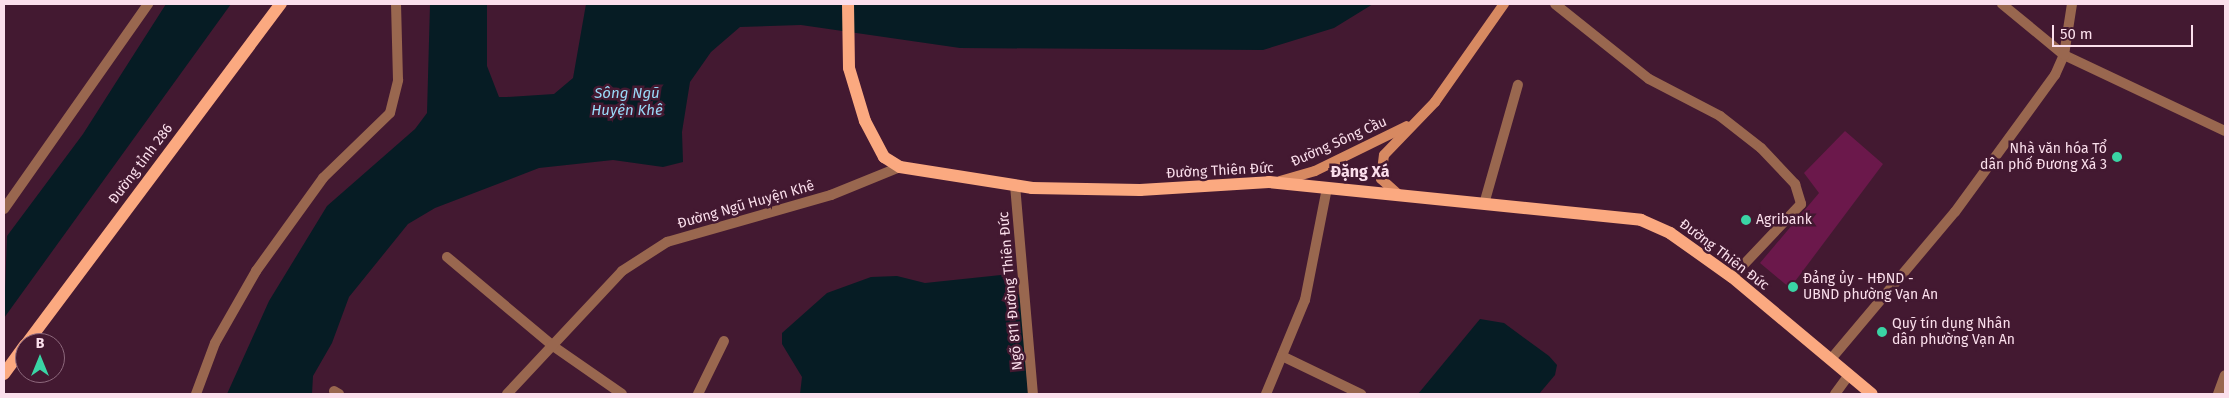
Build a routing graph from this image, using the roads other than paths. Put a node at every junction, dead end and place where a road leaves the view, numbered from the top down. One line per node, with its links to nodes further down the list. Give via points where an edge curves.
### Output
1 (148, 4): 19 (street)
2 (281, 4): 22 (main road, Đường tỉnh 286)
3 (396, 4): 31 (street, via 398,80 390,113 323,178 256,271 215,343)
4 (848, 4): 13 (main road, Đường Thiên Đức, via 846,40 849,68 870,135 884,157)
5 (1504, 4): 11 (main road, Đường Sông Cầu)
6 (1555, 4): 21 (street, via 1649,79 1720,116 1761,148 1802,195 1801,204)
7 (2002, 4): 9 (street)
8 (2072, 4): 9 (street)
9 (2064, 55): 12 (street); 27 (street, via 2055,75 1955,212)
10 (1518, 85): 18 (street)
11 (1418, 120): 14 (main road, Đường Sông Cầu, via 1314,171); 17 (main road, Đường Sông Cầu, via 1381,161 1383,183)
12 (2225, 131)
13 (900, 167): 15 (main road, Đường Thiên Đức); 24 (street, Đường Ngũ Huyện Khê, via 831,195 666,242 622,271)
14 (1269, 182): 15 (main road, Đường Thiên Đức, via 1140,190); 16 (main road, Đường Thiên Đức)
15 (1015, 185): 35 (street, Ngõ 811 Đường Thiên Đức)
16 (1328, 188): 17 (main road, Đường Thiên Đức); 25 (street, via 1305,300)
17 (1399, 195): 18 (main road, Đường Thiên Đức)
18 (1484, 204): 21 (main road, Đường Thiên Đức, via 1641,220 1670,233)
19 (4, 209)
20 (446, 257): 24 (street)
21 (1732, 278): 27 (main road, Đường Thiên Đức)
22 (34, 333)
23 (724, 341): 34 (street)
24 (553, 346): 32 (street, Đường Ngũ Huyện Khê); 33 (street)
25 (1282, 356): 36 (street); 37 (street)
26 (15, 359): 28 (main road, Đường tỉnh 286)
27 (1831, 359): 29 (main road, Đường Thiên Đức)
28 (4, 374)
29 (1849, 375): 38 (street); 39 (main road, Đường Thiên Đức)
30 (2225, 375): 40 (street)
31 (196, 394)
32 (506, 394)
33 (622, 394)
34 (698, 394)
35 (1034, 394)
36 (1266, 394)
37 (1361, 394)
38 (1835, 394)
39 (1872, 394)
40 (2218, 394)

